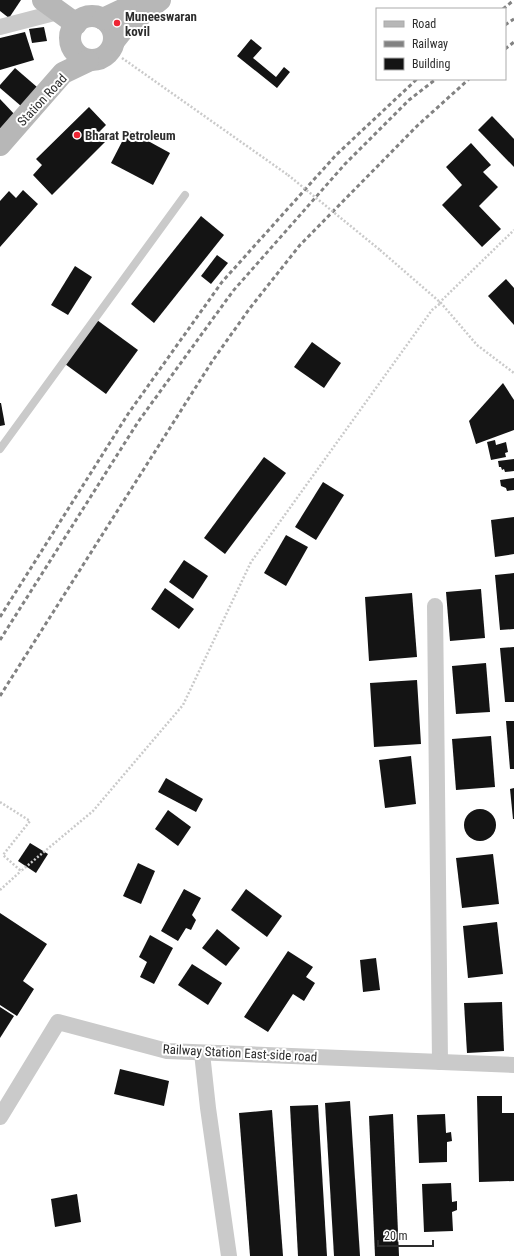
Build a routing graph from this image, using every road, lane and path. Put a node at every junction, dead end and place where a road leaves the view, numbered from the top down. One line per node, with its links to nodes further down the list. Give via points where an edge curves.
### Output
1 (143, 0): 4 (main road)
2 (160, 0): 6 (main road, via 123,30)
3 (59, 12): 4 (main road); 5 (street); 7 (main road, via 70,33)
4 (103, 19): 6 (main road, via 111,26)
5 (0, 27)
6 (113, 45): 8 (main road, Station Road, via 103,59); 13 (path, bridge, via 288,175)
7 (72, 48): 8 (main road, via 76,54); 9 (main road)
8 (88, 61): 9 (main road, Station Road)
9 (63, 73): 10 (main road, Station Road)
10 (0, 145)
11 (185, 195): 16 (lane)
12 (514, 230): 14 (path)
13 (441, 303): 14 (path); 15 (path, via 477,345)
14 (432, 310): 19 (path, via 251,562 183,705 93,811)
15 (514, 373)
16 (0, 449)
17 (435, 606): 22 (street)
18 (0, 802): 19 (path, via 30,821 3,855)
19 (21, 871): 20 (path)
20 (0, 890)
21 (202, 1053): 22 (street, Railway Station East-side road); 24 (street, Railway Station East-side road, via 167,1052 58,1022); 25 (street)
22 (440, 1062): 23 (street, Railway Station East-side road)
23 (514, 1066)
24 (0, 1117)
25 (228, 1256)

